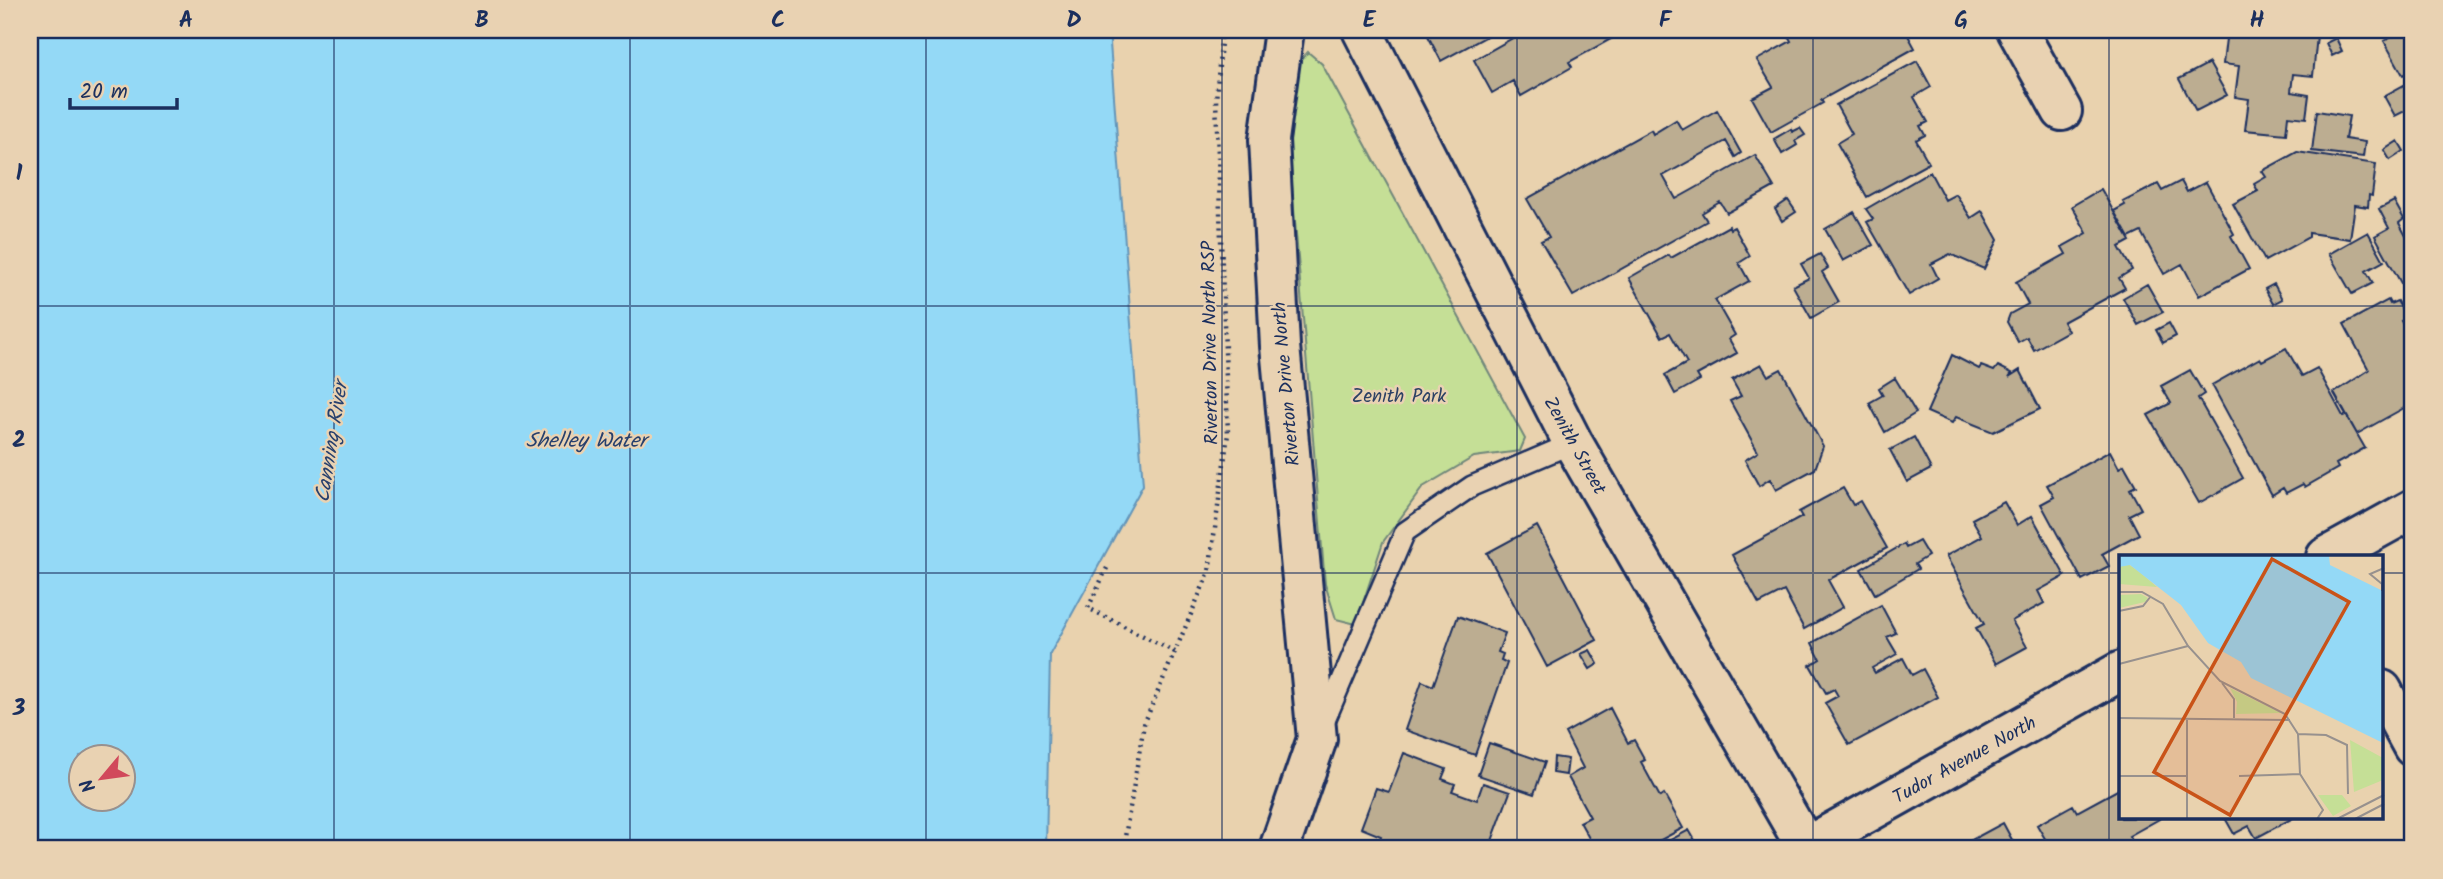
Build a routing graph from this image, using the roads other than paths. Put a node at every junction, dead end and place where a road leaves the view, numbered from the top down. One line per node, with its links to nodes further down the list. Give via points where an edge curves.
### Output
1 (1284, 30): 10 (street, Riverton Drive North, via 1269,140 1280,346)
2 (1362, 30): 5 (street, Zenith Street)
3 (2017, 30): 4 (street)
4 (2062, 111)
5 (1573, 443): 10 (lane, Riverton Drive North, via 1472,486 1405,532); 12 (street, Zenith Street)
6 (2413, 509): 7 (street)
7 (2330, 555)
8 (2119, 672): 12 (street, Tudor Avenue North)
9 (2384, 694): 11 (street)
10 (1317, 739): 13 (street, Riverton Drive North)
11 (2413, 747)
12 (1807, 848)
13 (1279, 849)

